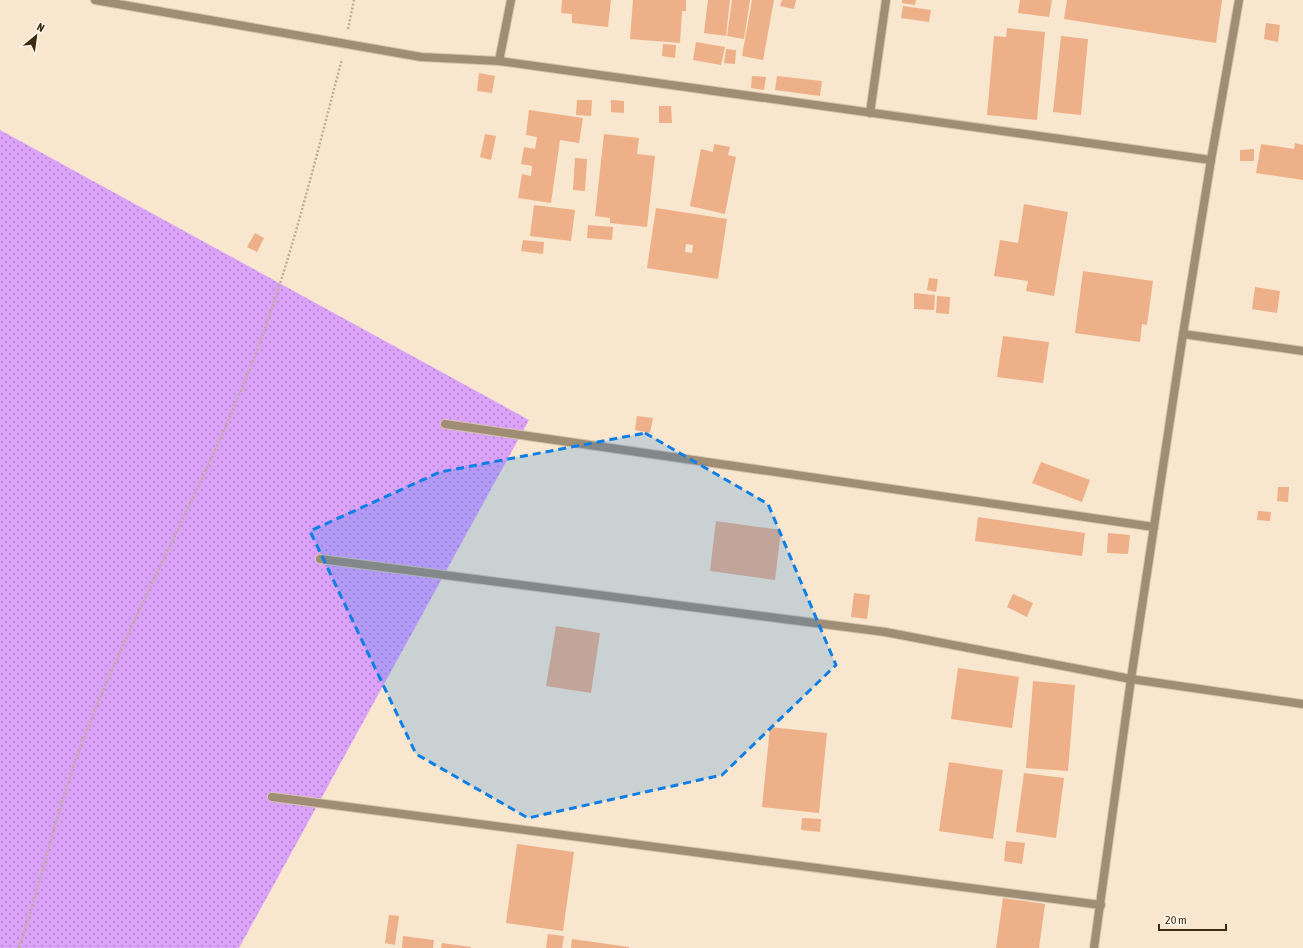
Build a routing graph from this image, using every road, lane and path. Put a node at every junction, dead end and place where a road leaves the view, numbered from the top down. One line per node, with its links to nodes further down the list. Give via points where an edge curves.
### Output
1 (95, 0): 6 (street)
2 (354, 0): 6 (path)
3 (511, 0): 7 (street)
4 (886, 0): 8 (street)
5 (1239, 0): 9 (street)
6 (346, 44): 7 (street, via 421,57); 19 (path, via 272,308 244,383 138,614 80,749)
7 (499, 61): 8 (street)
8 (870, 113): 9 (street)
9 (1210, 160): 10 (street)
10 (1183, 334): 11 (street); 13 (street)
11 (1303, 350)
12 (445, 424): 13 (street)
13 (1154, 527): 15 (street)
14 (320, 558): 15 (street, via 886,632)
15 (1131, 680): 16 (street); 18 (street)
16 (1303, 704)
17 (272, 797): 18 (street)
18 (1101, 905): 20 (street)
19 (19, 948)
20 (1094, 948)

